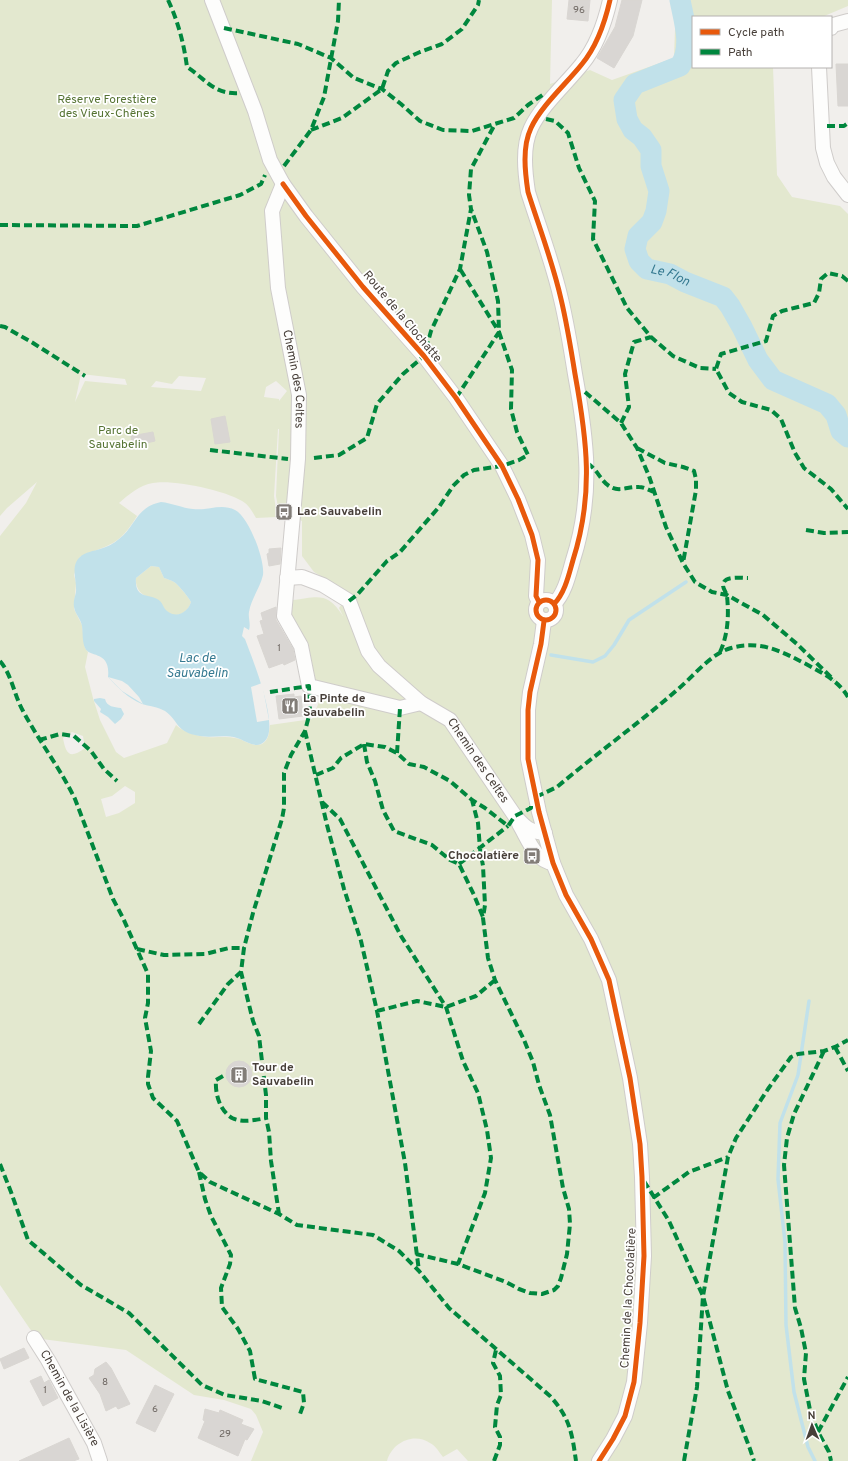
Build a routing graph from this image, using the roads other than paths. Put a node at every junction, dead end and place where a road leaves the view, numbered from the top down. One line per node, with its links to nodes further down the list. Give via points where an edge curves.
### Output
1 (212, 0): 6 (street, Route de la Clochatte, via 255,111 270,160)
2 (610, 0): 10 (street, via 604,26 584,62 531,128 527,142 525,175 528,192 561,298 583,417 587,463 587,493 578,544 566,582)
3 (848, 21): 4 (street)
4 (832, 27)
5 (819, 68): 7 (street, via 823,148 834,177)
6 (283, 184): 8 (street, Chemin des Celtes, via 272,211 278,288 298,395 298,459); 9 (street, Route de la Clochatte, via 363,287 424,356 502,466 532,535 538,560 536,596)
7 (848, 195)
8 (287, 578): 12 (street, Chemin des Celtes, via 302,577 322,585 349,602 368,651 379,666); 12 (street, Chemin des Celtes, via 284,616 301,646 309,686 400,708)
9 (539, 602): 10 (street, via 550,600); 11 (street, via 535,613)
10 (554, 604): 11 (street, via 555,615 552,619)
11 (544, 621): 14 (street, Chemin de la Chocolatière, via 530,692 528,759)
12 (422, 703): 13 (street, Chemin des Celtes, via 450,720)
13 (511, 810): 14 (street, Chemin des Celtes, via 526,828); 15 (street, Chemin des Celtes, via 537,854 545,862)
14 (545, 833): 15 (street, Chemin de la Chocolatière)
15 (553, 863): 18 (street, Chemin de la Chocolatière, via 566,895 591,939 609,980 625,1049 640,1144 644,1256 634,1382 625,1416)
16 (34, 1338): 17 (street, Chemin de la Lisière, via 94,1443)
17 (100, 1461)
18 (599, 1461)

